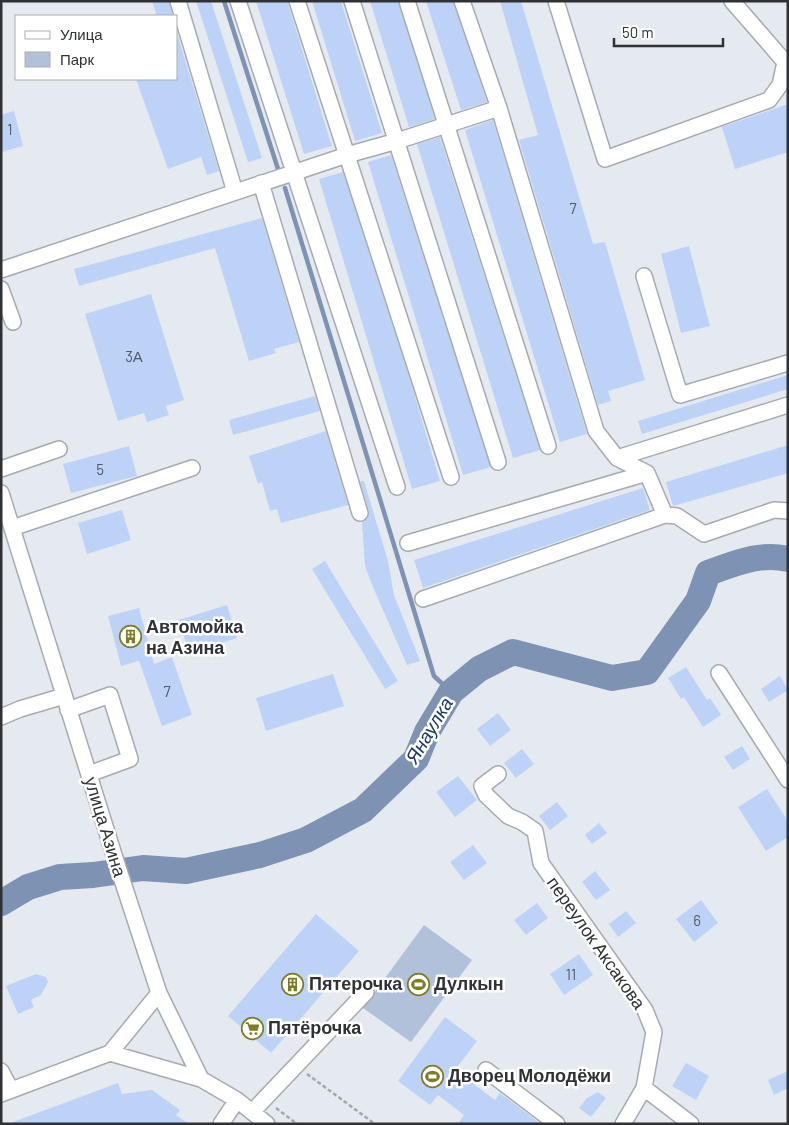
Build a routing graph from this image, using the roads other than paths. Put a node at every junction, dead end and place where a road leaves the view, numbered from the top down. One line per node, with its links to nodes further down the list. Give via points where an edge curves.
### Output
1 (178, 1): 15 (street)
2 (238, 1): 13 (street)
3 (298, 1): 12 (street)
4 (352, 1): 11 (street)
5 (407, 1): 10 (street)
6 (462, 1): 9 (street)
7 (556, 1): 8 (street, via 605,159 769,100 780,85 785,62)
8 (732, 1)
9 (499, 108): 10 (street); 24 (street, via 596,431)
10 (447, 125): 11 (street); 22 (street)
11 (396, 141): 12 (street); 25 (street)
12 (347, 155): 13 (street); 29 (street)
13 (294, 172): 14 (street); 30 (street)
14 (261, 183): 15 (street); 33 (street)
15 (235, 192): 16 (street)
16 (1, 270)
17 (644, 276): 20 (street, via 680,394)
18 (1, 289): 19 (street)
19 (12, 322)
20 (788, 363)
21 (788, 405): 24 (street)
22 (548, 446)
23 (60, 449): 27 (street)
24 (616, 458): 28 (street)
25 (498, 462)
26 (192, 468): 35 (street)
27 (1, 469)
28 (647, 473): 34 (street); 36 (street)
29 (451, 477)
30 (396, 487)
31 (1, 493): 35 (street, улица Азина)
32 (788, 511): 34 (street, via 774,510 704,534 677,516)
33 (360, 513)
34 (665, 515): 37 (street)
35 (12, 528): 39 (street, улица Азина)
36 (408, 543)
37 (423, 599)
38 (719, 673): 43 (street)
39 (66, 703): 40 (street, via 20,709); 41 (street, улица Азина); 41 (street, via 110,695 116,713 130,759)
40 (1, 717)
41 (89, 774): 45 (street, улица Азина)
42 (498, 774): 50 (street, переулок Аксакова, via 482,786 486,795 508,816 535,831 541,863 645,1010 654,1032)
43 (788, 780)
44 (366, 992): 53 (street)
45 (159, 993): 46 (street); 49 (street, улица Азина)
46 (110, 1053): 49 (street); 51 (street)
47 (486, 1070): 56 (street)
48 (1, 1071): 51 (street)
49 (201, 1079): 52 (street)
50 (644, 1088): 57 (street); 58 (street)
51 (6, 1092)
52 (237, 1100): 53 (street); 54 (street)
53 (252, 1112): 55 (street)
54 (221, 1124)
55 (267, 1124)
56 (558, 1124)
57 (623, 1124)
58 (691, 1124)

